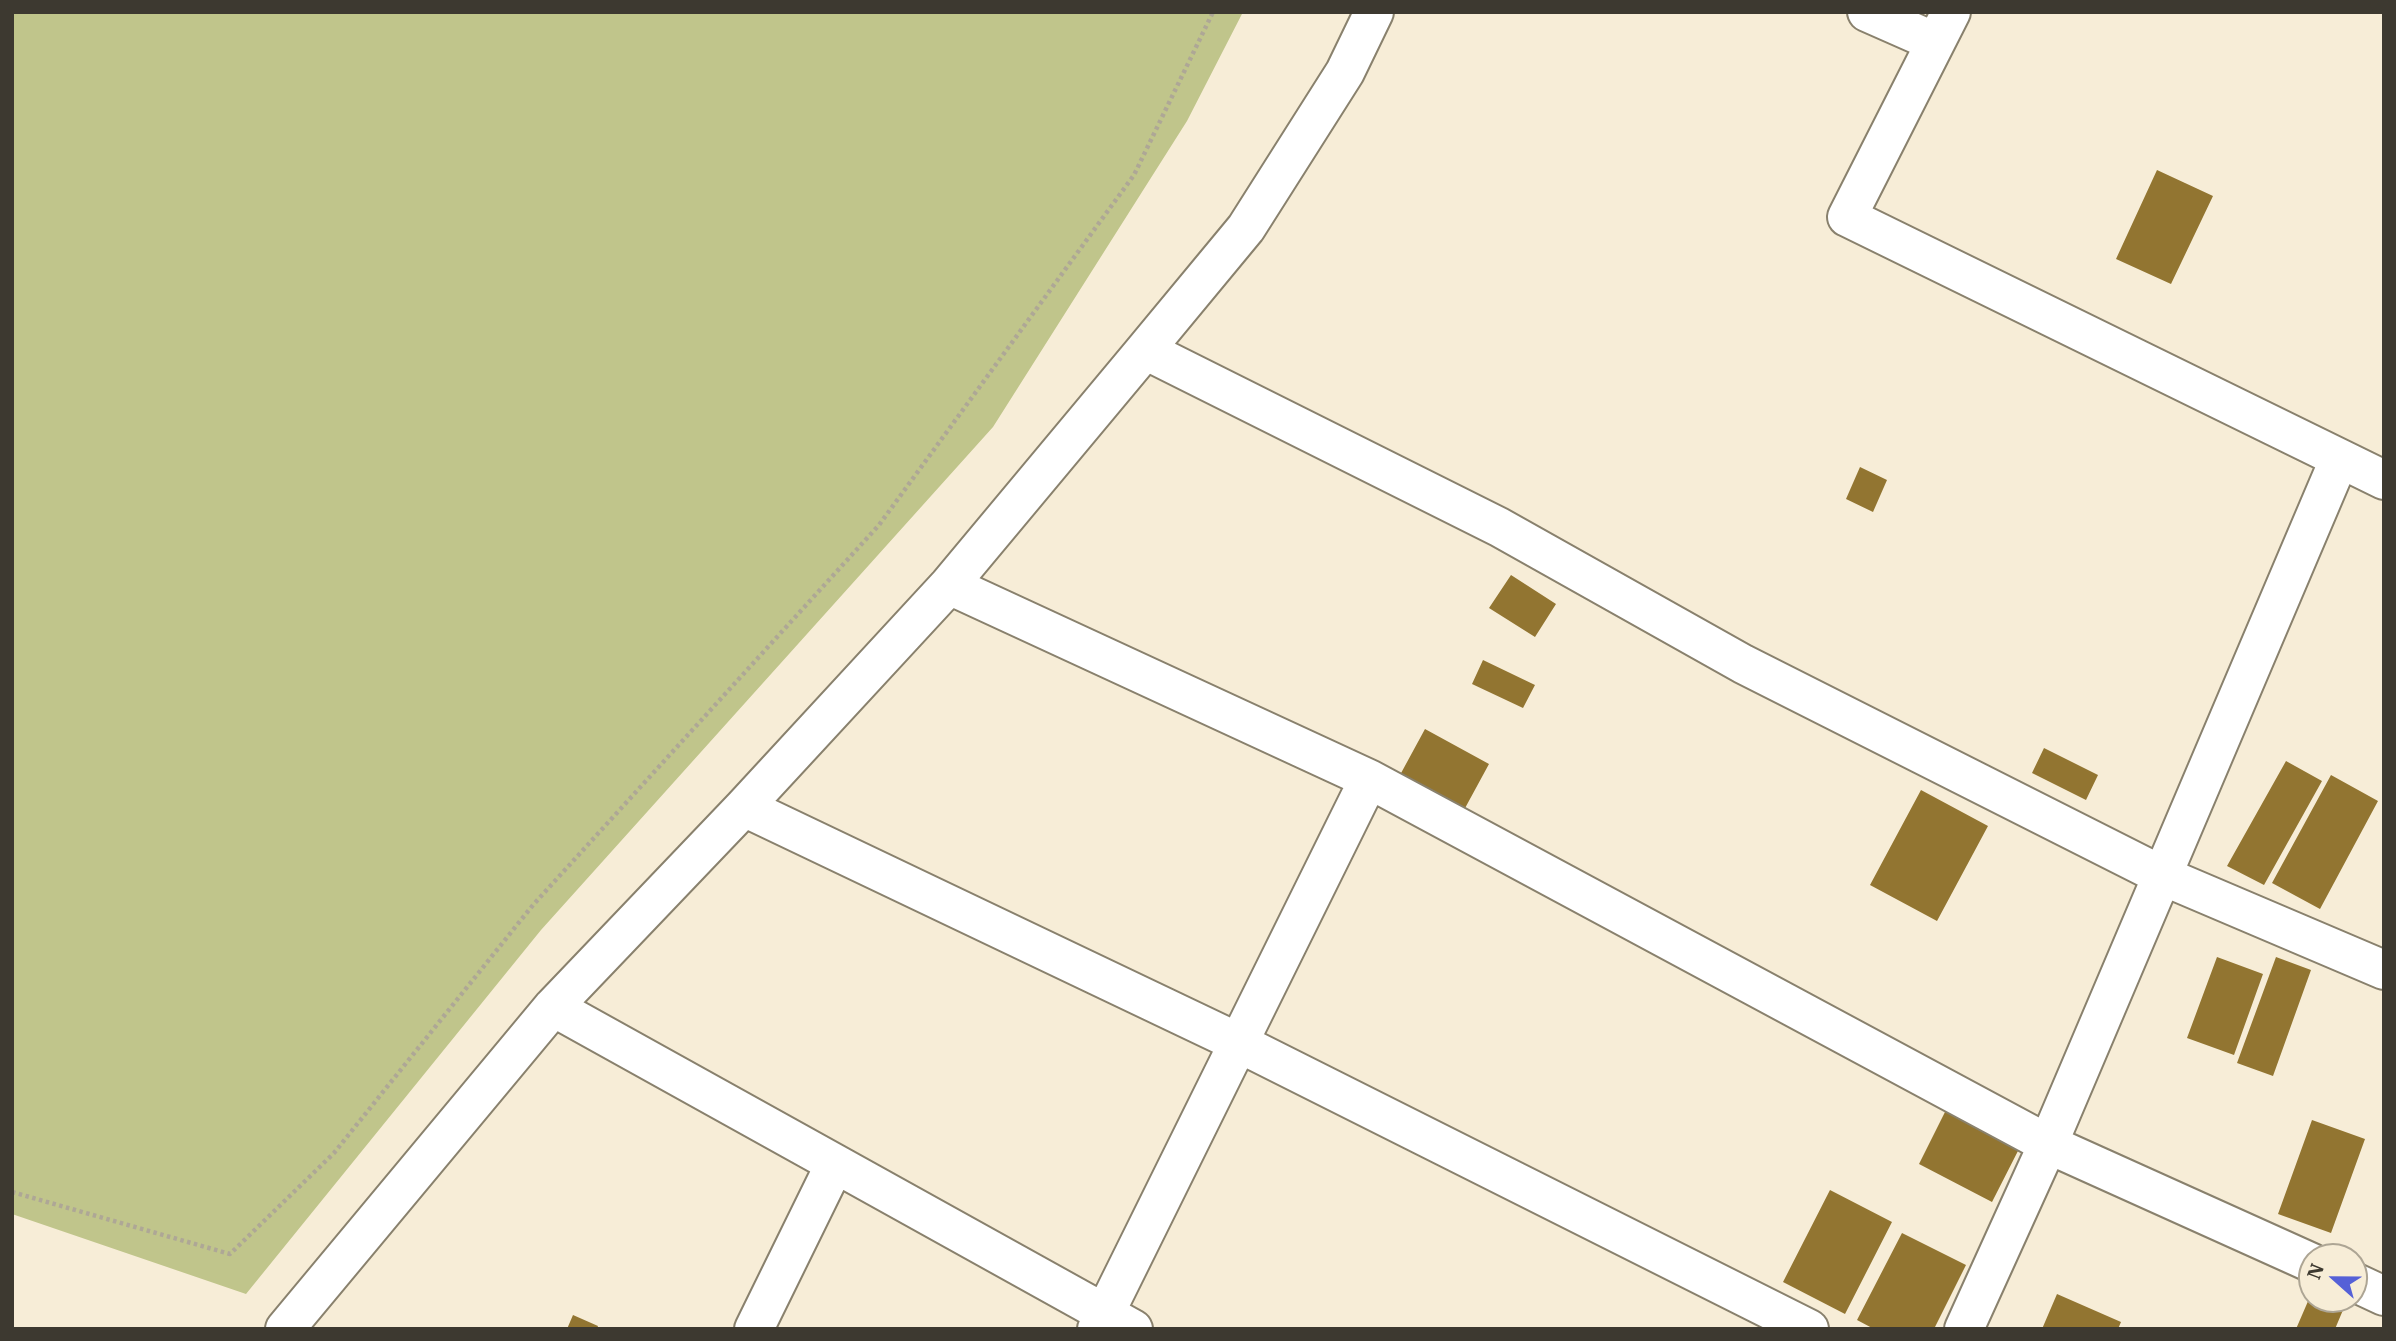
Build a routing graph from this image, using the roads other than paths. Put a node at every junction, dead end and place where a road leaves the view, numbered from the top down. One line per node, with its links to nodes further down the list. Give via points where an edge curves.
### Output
1 (1374, 12): 4 (street, via 1345,72 1246,228)
2 (1867, 12): 3 (street)
3 (1943, 27): 5 (street, via 1847,216)
4 (1145, 350): 7 (street); 10 (street, via 1499,527 1744,664)
5 (2339, 460): 6 (street); 10 (street)
6 (2384, 480)
7 (949, 585): 8 (street); 9 (street)
8 (1369, 779): 13 (street); 14 (street)
9 (744, 807): 12 (street); 13 (street)
10 (2163, 876): 11 (street); 14 (street)
11 (2384, 971)
12 (553, 1007): 15 (street); 20 (street)
13 (1237, 1042): 19 (street); 22 (street)
14 (2048, 1144): 16 (street); 23 (street)
15 (835, 1164): 19 (street); 21 (street)
16 (2298, 1257)
17 (2368, 1289): 18 (street)
18 (2384, 1296)
19 (1111, 1324)
20 (285, 1329)
21 (754, 1329)
22 (1809, 1329)
23 (1964, 1329)

